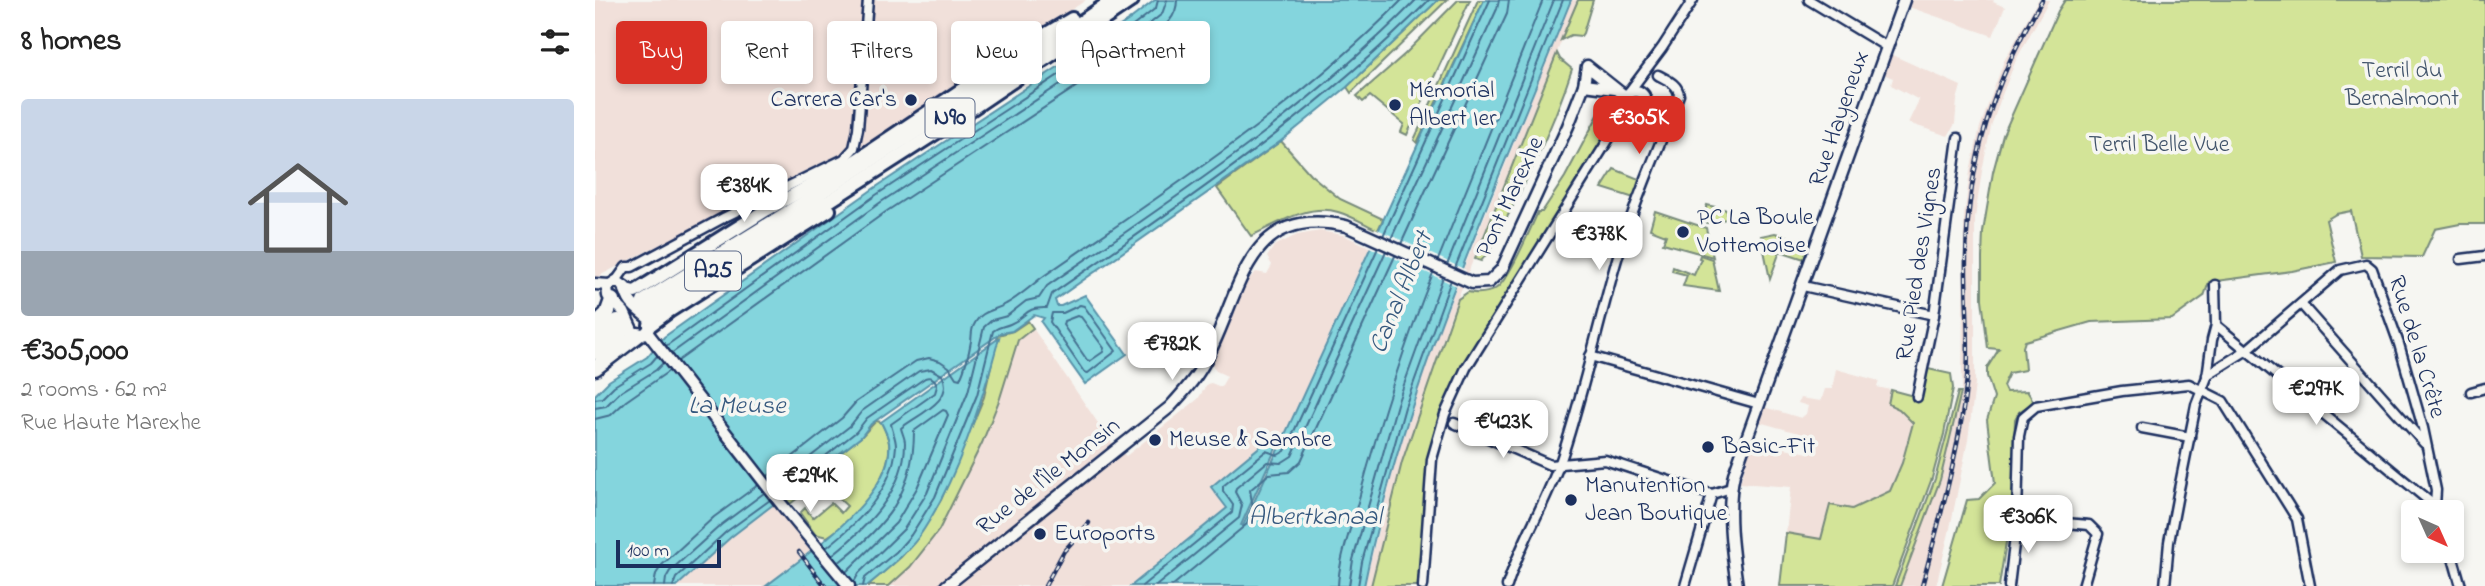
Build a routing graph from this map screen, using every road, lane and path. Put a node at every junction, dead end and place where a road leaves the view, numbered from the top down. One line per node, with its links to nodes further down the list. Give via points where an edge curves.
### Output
1 (868, 0): 27 (street, via 859,123 852,152 623,270)
2 (1100, 0): 9 (main road)
3 (1113, 0): 14 (main road, N90)
4 (1122, 0): 19 (main road, N90)
5 (1132, 0): 17 (main road, N90)
6 (1693, 0): 15 (street)
7 (1809, 0): 10 (street)
8 (1904, 0): 10 (street, Rue Hayeneux)
9 (1072, 19): 14 (main road); 27 (main road, N90, via 854,162 766,210 635,292)
10 (1887, 47): 25 (street, Rue Hayeneux)
11 (1658, 75): 36 (street, via 1674,85 1679,95 1639,194)
12 (1584, 85): 13 (street); 13 (street, Pont Marexhe, via 1587,66); 20 (street, Pont Marexhe, via 1502,269 1489,282 1469,281)
13 (1614, 89): 15 (street)
14 (977, 93): 18 (main road, N90)
15 (1627, 98): 57 (street, via 1620,121 1466,368 1445,414 1432,459)
16 (1958, 138): 29 (street, Rue Pied des Vignes)
17 (899, 157): 19 (main road, N90); 30 (main road, N90, via 810,224 669,311)
18 (819, 194): 30 (highway, A25)
19 (775, 231): 30 (highway, A25)
20 (1369, 236): 56 (street, Rue de l'Île Monsin, via 1346,226 1309,221 1260,245 1204,364 1170,407)
21 (2485, 256): 22 (street)
22 (2461, 259)
23 (595, 284): 27 (street)
24 (2214, 285): 32 (street)
25 (1803, 286): 29 (street); 43 (street, Rue Hayeneux)
26 (595, 289): 27 (street)
27 (617, 291): 30 (street); 31 (highway, via 607,314)
28 (2301, 304): 34 (street); 47 (street); 47 (street, Rue de la Crête, via 2340,270 2366,264 2372,269 2399,344)
29 (1934, 315): 42 (street, Rue Pied des Vignes)
30 (639, 323): 33 (highway, A25); 35 (highway, A25); 37 (highway, A25); 55 (street)
31 (595, 325)
32 (2216, 325): 34 (street); 38 (street)
33 (595, 339)
34 (2247, 350): 38 (street); 51 (street)
35 (595, 352)
36 (1590, 356): 43 (street); 48 (street)
37 (595, 368)
38 (2207, 375): 40 (street)
39 (2485, 388): 41 (street)
40 (2203, 390): 46 (street); 53 (street, via 2189,384 2036,406 2023,417 2019,436); 64 (street, via 2223,401 2297,519)
41 (2471, 392)
42 (1917, 397)
43 (1759, 404): 49 (street, Rue Hayeneux)
44 (1454, 423): 48 (street)
45 (2142, 428): 46 (street)
46 (2190, 437): 63 (street)
47 (2425, 445): 52 (street, Rue de la Crête)
48 (1559, 466): 50 (street, via 1605,460); 58 (street)
49 (1731, 488): 50 (street); 60 (street)
50 (1712, 494): 59 (street)
51 (2425, 500)
52 (2436, 500)
53 (2017, 519): 61 (street); 62 (street, via 2095,528 2098,534)
54 (2455, 564): 65 (street)
55 (849, 586)
56 (946, 586)
57 (1423, 586)
58 (1507, 586)
59 (1685, 586)
60 (1737, 586)
61 (2009, 586)
62 (2083, 586)
63 (2165, 586)
64 (2311, 586)
65 (2461, 586)

